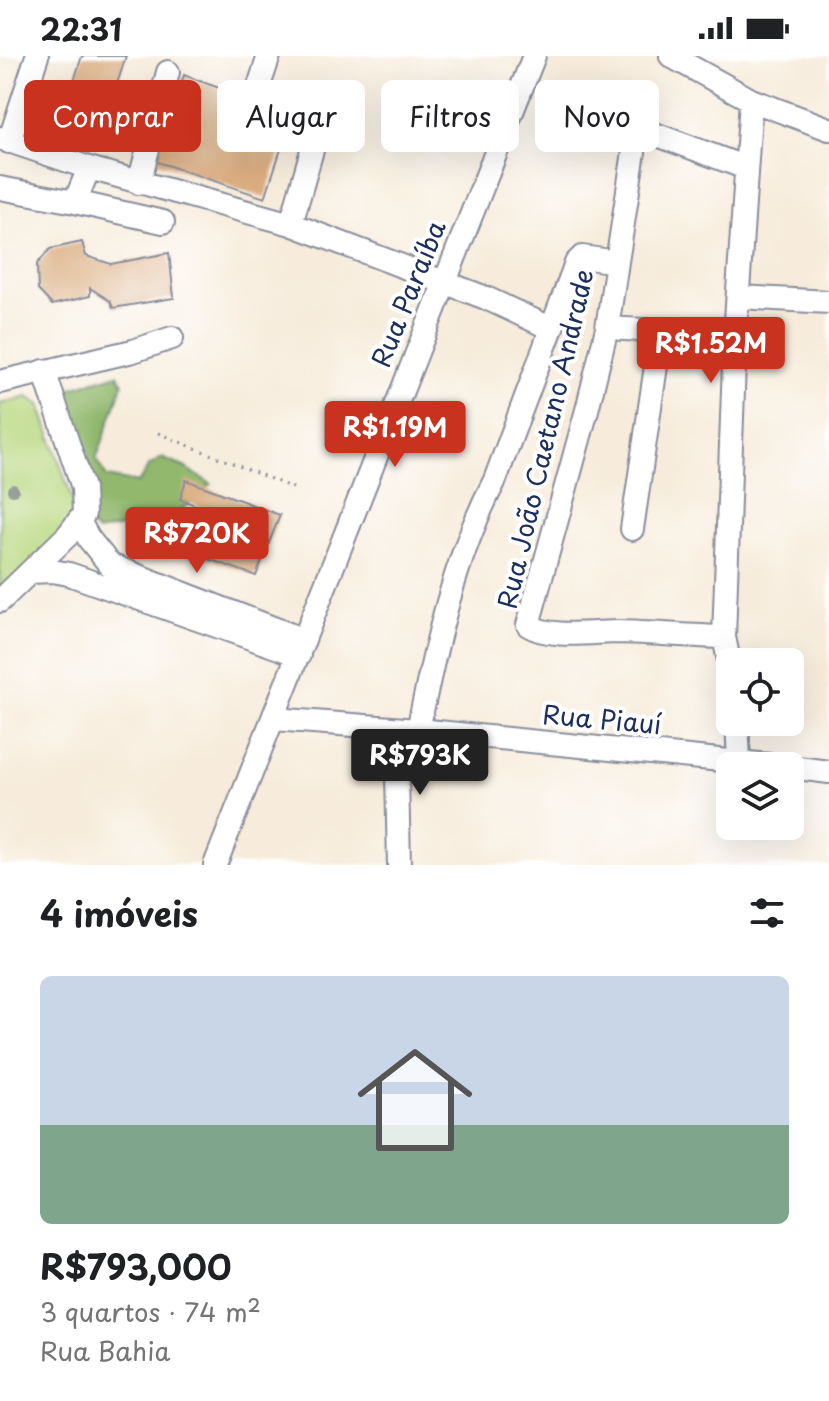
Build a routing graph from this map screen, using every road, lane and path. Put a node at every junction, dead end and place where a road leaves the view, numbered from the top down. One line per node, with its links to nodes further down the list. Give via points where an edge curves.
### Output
1 (37, 56): 8 (street)
2 (269, 56): 15 (street, via 259,86 264,98 309,119 316,128)
3 (534, 56): 17 (street, Rua Paraíba)
4 (671, 56): 6 (street)
5 (168, 72): 11 (street)
6 (751, 100): 7 (street); 10 (street)
7 (829, 129)
8 (5, 140): 9 (street)
9 (89, 168): 11 (street); 13 (street)
10 (746, 168): 16 (street, Rua João Caetano Andrade, via 644,130 637,132); 18 (street)
11 (139, 183): 15 (street)
12 (0, 188): 13 (street)
13 (75, 202): 14 (street)
14 (163, 222)
15 (291, 224): 17 (street)
16 (617, 262): 20 (street, Rua João Caetano Andrade, via 582,257); 21 (street, Rua João Caetano Andrade)
17 (444, 282): 20 (street); 34 (street, Rua Paraíba)
18 (739, 297): 19 (street); 23 (street)
19 (829, 302)
20 (550, 328): 37 (street, via 449,596)
21 (607, 328): 22 (street); 33 (street, Rua João Caetano Andrade, via 528,625 568,633)
22 (661, 332): 23 (street); 30 (street)
23 (735, 335): 33 (street)
24 (172, 338): 25 (street)
25 (44, 371): 26 (street); 29 (street, via 85,497)
26 (0, 382)
27 (158, 433): 28 (path)
28 (293, 488)
29 (79, 521): 31 (street); 34 (street, via 101,555 119,569)
30 (632, 529)
31 (30, 572): 32 (street); 34 (street, via 69,574)
32 (0, 601)
33 (724, 637): 35 (street)
34 (301, 647): 36 (street, Rua Paraíba)
35 (726, 648)
36 (274, 719): 37 (street, Rua Piauí); 41 (street, Rua Paraíba)
37 (407, 730): 38 (street, Rua Piauí); 42 (street)
38 (716, 759)
39 (804, 769): 40 (street)
40 (829, 772)
41 (215, 865)
42 (399, 865)

